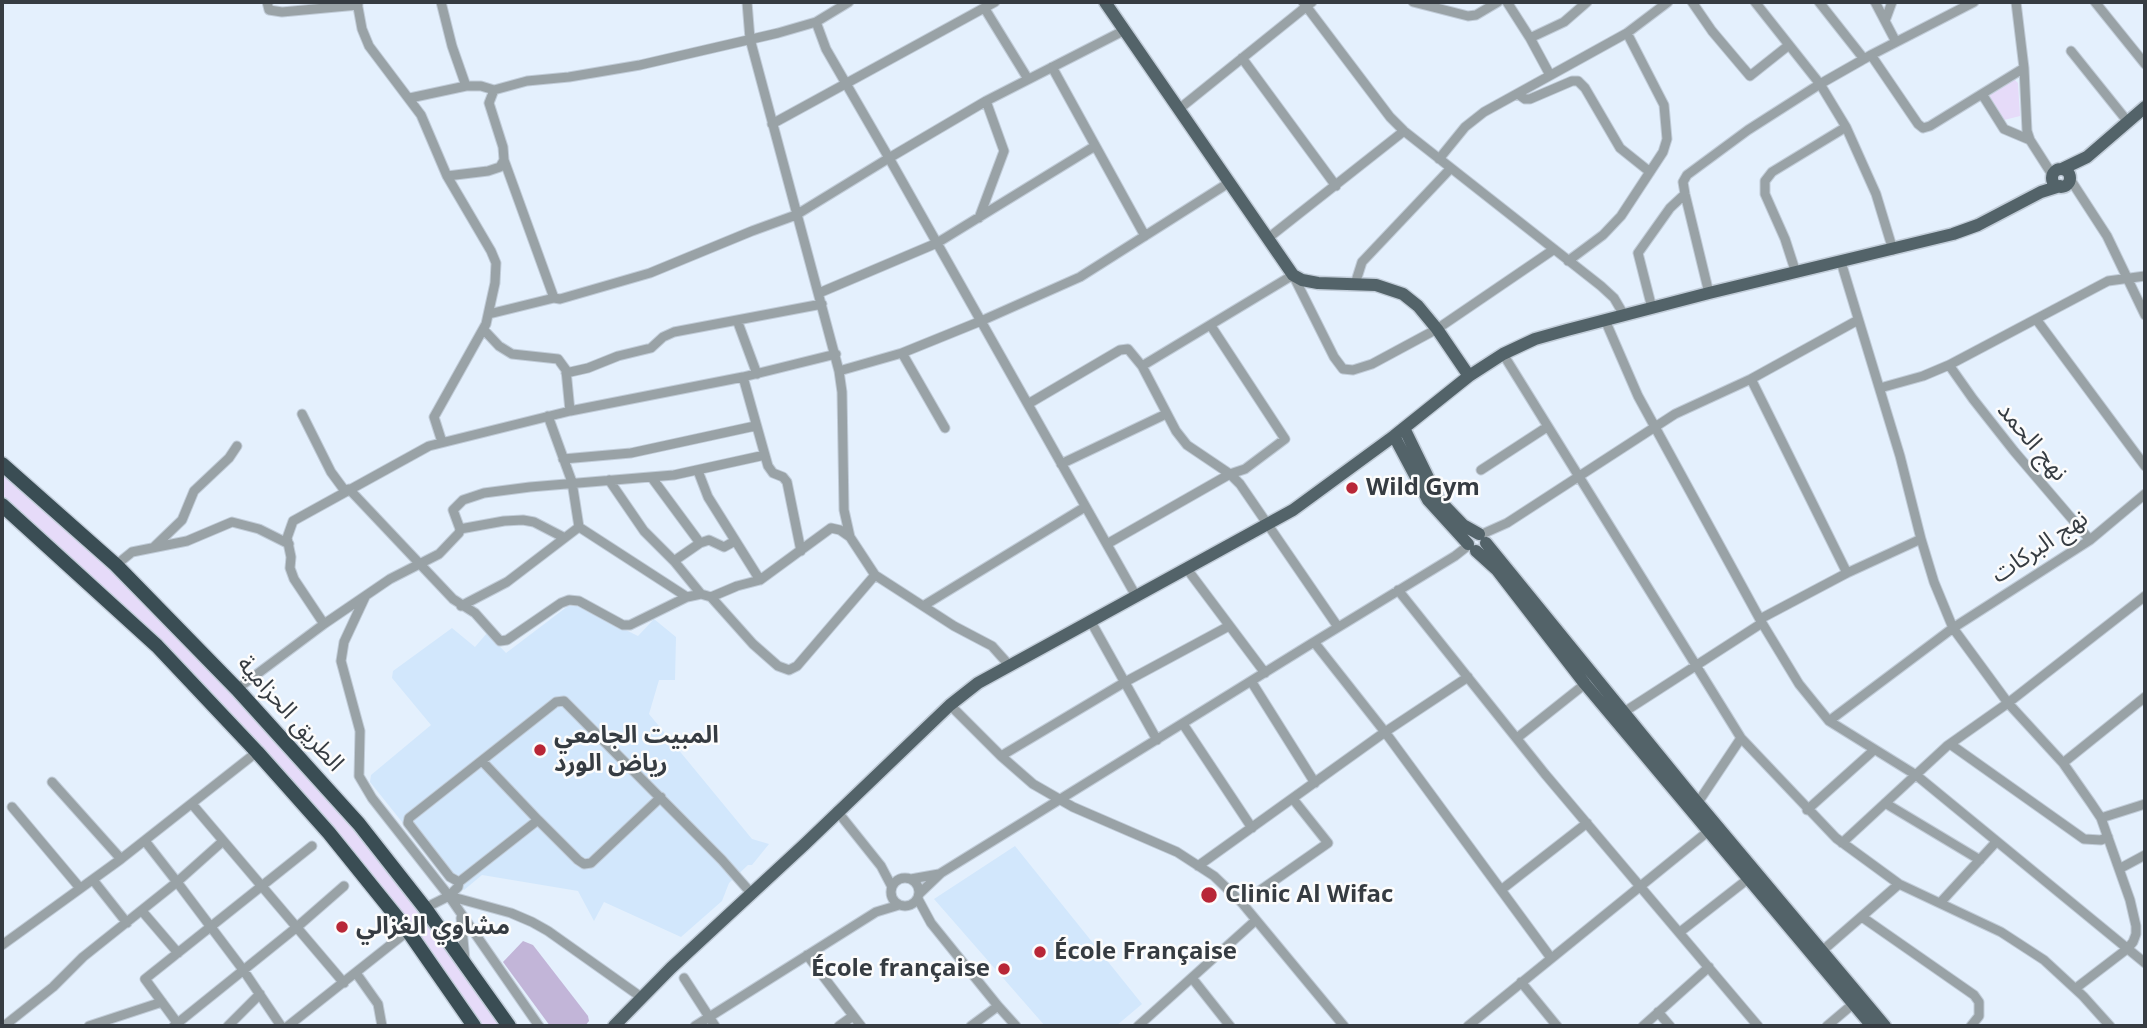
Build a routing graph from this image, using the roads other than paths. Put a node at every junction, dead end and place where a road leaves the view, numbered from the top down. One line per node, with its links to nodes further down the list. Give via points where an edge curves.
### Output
1 (267, 2): 20 (street, via 269,10 282,12)
2 (441, 2): 43 (street)
3 (747, 2): 30 (street)
4 (849, 2): 26 (street)
5 (995, 2): 24 (street)
6 (1105, 2): 27 (main road)
7 (1413, 2): 21 (street)
8 (1498, 2): 21 (street, via 1468,16)
9 (1507, 2): 29 (street)
10 (1587, 2): 29 (street, via 1564,22)
11 (1668, 2): 28 (street)
12 (1692, 2): 32 (street, via 1750,76)
13 (1755, 2): 32 (street)
14 (1819, 2): 34 (street)
15 (1875, 2): 25 (street)
16 (1892, 2): 25 (street)
17 (1974, 2): 23 (street)
18 (2016, 2): 38 (street)
19 (1308, 3): 35 (street); 54 (street)
20 (358, 4): 47 (street, via 369,46)
21 (1431, 4)
22 (2101, 4): 36 (street)
23 (1960, 5): 31 (street)
24 (985, 9): 40 (street); 41 (street)
25 (1885, 21): 31 (street)
26 (816, 22): 30 (street); 41 (street)
27 (1125, 30): 37 (street); 50 (main road)
28 (1627, 33): 39 (street); 61 (street, via 1664,105 1667,139)
29 (1530, 38): 39 (street)
30 (750, 39): 44 (street, via 640,65); 52 (street)
31 (1896, 42): 34 (street)
32 (1789, 45): 42 (street)
33 (2071, 51): 51 (street)
34 (1867, 57): 42 (street); 46 (street, via 1923,128)
35 (1242, 58): 50 (street); 65 (street)
36 (2145, 64)
37 (1052, 67): 40 (street); 56 (street)
38 (2024, 68): 46 (street); 55 (street)
39 (1550, 75): 45 (street)
40 (1028, 79): 48 (street)
41 (847, 83): 52 (street); 57 (street)
42 (1820, 84): 53 (street); 66 (street, via 1702,162 1685,179)
43 (466, 86): 44 (street); 47 (street)
44 (494, 90): 59 (street, via 489,103)
45 (1518, 94): 58 (street, via 1465,127); 61 (street, via 1530,99 1572,81 1582,83 1619,148)
46 (1982, 94): 55 (street, via 2004,129)
47 (410, 98): 62 (street)
48 (986, 101): 57 (street); 68 (street, via 1004,151)
49 (2145, 107): 51 (main road)
50 (1179, 109): 64 (main road)
51 (2128, 122): 63 (main road)
52 (772, 124): 67 (street)
53 (1846, 127): 73 (street, via 1876,194); 76 (street, via 1772,172 1765,181 1765,194)
54 (1404, 131): 58 (street); 65 (street)
55 (2030, 140): 63 (street)
56 (1095, 146): 68 (street); 69 (street)
57 (889, 158): 67 (street); 71 (street)
58 (1439, 159): 60 (street)
59 (504, 160): 62 (street, via 488,171); 83 (street)
60 (1451, 168): 72 (street); 80 (street, via 1362,262)
61 (1650, 172): 74 (street, via 1610,229)
62 (447, 176): 86 (street, via 494,257)
63 (2061, 178): 73 (main road, via 1978,225); 79 (street, via 2107,236)
64 (1230, 182): 69 (street); 70 (main road)
65 (1336, 186): 70 (street)
66 (1685, 194): 82 (street); 85 (street, via 1638,253)
67 (796, 215): 81 (street); 83 (street, via 650,274)
68 (979, 218): 71 (street)
69 (1145, 236): 93 (street, via 1080,277)
70 (1267, 239): 77 (main road)
71 (937, 243): 81 (street); 93 (street)
72 (1553, 250): 74 (street); 95 (street)
73 (1893, 250): 75 (main road)
74 (1568, 261): 87 (street, via 1614,298)
75 (1841, 262): 76 (main road); 92 (street)
76 (1796, 273): 82 (main road)
77 (1293, 275): 80 (main road, via 1318,283); 94 (street); 95 (street, via 1343,369 1372,365)
78 (2145, 276): 79 (street)
79 (2127, 278): 88 (street); 89 (street, via 2108,281)
80 (1355, 284): 95 (main road, via 1403,294)
81 (819, 293): 84 (street)
82 (1709, 293): 85 (main road)
83 (554, 298): 86 (street)
84 (822, 304): 90 (street); 98 (street)
85 (1652, 308): 87 (main road)
86 (489, 314): 96 (street)
87 (1624, 315): 91 (main road)
88 (2145, 315)
89 (2036, 319): 100 (street); 125 (street)
90 (737, 320): 103 (street, via 674,332 651,348); 104 (street)
91 (1605, 320): 99 (main road, via 1535,339); 116 (street)
92 (1858, 320): 107 (street); 108 (street)
93 (981, 321): 97 (street); 109 (street)
94 (1211, 326): 101 (street); 128 (street, via 1285,439 1245,469)
95 (1437, 329): 105 (main road)
96 (484, 330): 103 (street, via 505,350 553,358); 119 (street, via 434,417)
97 (902, 353): 102 (street); 117 (street)
98 (836, 354): 102 (street); 104 (street)
99 (1503, 354): 105 (main road); 115 (street)
100 (1949, 365): 108 (street); 143 (street, نهج الحمد)
101 (1142, 366): 109 (street, via 1124,349); 112 (street)
102 (839, 371): 141 (street, via 844,510)
103 (566, 373): 110 (street)
104 (757, 374): 106 (street)
105 (1469, 376): 118 (main road)
106 (743, 377): 110 (street); 114 (street)
107 (1751, 379): 116 (street); 155 (street)
108 (1880, 388): 142 (street)
109 (1028, 404): 124 (street)
110 (570, 411): 113 (street)
111 (302, 414): 133 (street, via 331,472)
112 (1166, 414): 124 (street); 128 (street, via 1187,445)
113 (548, 416): 119 (street); 122 (street)
114 (755, 426): 121 (street); 122 (street, via 631,453)
115 (1547, 427): 126 (street); 130 (street)
116 (1655, 427): 130 (street); 167 (street)
117 (945, 428)
118 (1399, 432): 137 (main road); 146 (main road, via 1428,499)
119 (442, 442): 133 (street)
120 (237, 446): 149 (street, via 194,491 182,520)
121 (765, 455): 127 (street); 150 (street, via 773,473 787,482)
122 (563, 459): 132 (street)
123 (2, 464): 153 (highway, الطريق الحزامية)
124 (1061, 464): 136 (street)
125 (2145, 466)
126 (1480, 470)
127 (698, 471): 129 (street); 144 (street)
128 (1230, 474): 137 (street); 148 (street)
129 (652, 478): 131 (street); 145 (street)
130 (1578, 478): 146 (street); 173 (street)
131 (609, 480): 132 (street); 151 (street, via 644,531)
132 (572, 482): 138 (street); 139 (street, via 463,500 453,510)
133 (347, 490): 147 (street, via 293,521); 152 (street)
134 (2145, 494): 143 (street, نهج البركات)
135 (2, 505): 193 (highway, الطريق الحزامية, via 157,646)
136 (1085, 508): 148 (street); 165 (street)
137 (1269, 524): 154 (main road); 170 (street)
138 (579, 527): 140 (street); 162 (street)
139 (460, 529): 140 (street, via 523,520); 152 (street, via 458,537 439,554)
140 (563, 537): 164 (street, via 498,588)
141 (850, 537): 150 (street, via 831,528); 156 (street)
142 (1921, 539): 155 (street); 171 (street)
143 (2090, 540): 171 (street, نهج البركات)
144 (735, 541): 145 (street, via 724,547 709,540); 157 (street)
145 (700, 543): 151 (street)
146 (1477, 543): 158 (street); 179 (main road); 184 (main road)
147 (289, 544): 149 (street, via 232,522 187,541); 168 (street, via 294,579)
148 (1107, 544): 163 (street)
149 (153, 547): 153 (street, via 132,552)
150 (801, 551): 157 (street)
151 (674, 561): 160 (street)
152 (419, 564): 159 (street); 164 (street)
153 (116, 565): 180 (highway, الطريق الحزامية)
154 (1187, 569): 163 (main road); 169 (street)
155 (1847, 573): 167 (street)
156 (875, 575): 160 (street, via 789,670 753,644); 165 (street)
157 (760, 580): 160 (street)
158 (1398, 590): 170 (street); 176 (street)
159 (366, 595): 168 (street); 241 (street, via 344,642 341,660 360,731 359,776)
160 (706, 596): 162 (street)
161 (2145, 596): 182 (street)
162 (687, 597): 164 (street, via 630,625 579,601 565,601 502,641 475,613)
163 (1136, 597): 166 (main road)
164 (461, 606)
165 (923, 607): 174 (street, via 992,646)
166 (1090, 620): 174 (main road); 178 (street)
167 (1761, 621): 173 (street); 185 (street, via 1799,684)
168 (324, 624): 180 (street)
169 (1229, 626): 175 (street); 178 (street)
170 (1338, 627): 172 (street)
171 (1954, 628): 182 (street); 185 (street, نهج البركات)
172 (1314, 642): 175 (street); 187 (street)
173 (1695, 664): 184 (street); 189 (street)
174 (1009, 665): 183 (main road)
175 (1265, 673): 177 (street)
176 (1468, 677): 187 (street); 188 (street)
177 (1251, 681): 186 (street); 199 (street)
178 (1125, 682): 190 (street); 194 (street)
179 (1585, 684): 188 (street); 207 (main road)
180 (237, 689): 246 (highway, الطريق الحزامية, via 359,824)
181 (2145, 697): 196 (street)
182 (2008, 703): 191 (street); 196 (street)
183 (950, 705): 194 (street); 209 (main road)
184 (1624, 712): 207 (main road)
185 (1829, 721): 192 (street)
186 (1183, 724): 190 (street); 213 (street)
187 (1385, 733): 199 (street); 238 (street)
188 (1517, 738): 212 (street)
189 (1741, 738): 207 (street); 208 (street)
190 (1157, 740): 202 (street)
191 (1950, 744): 197 (street); 215 (street, via 2084,839)
192 (1874, 750): 197 (street); 208 (street)
193 (257, 752): 204 (street); 256 (highway, الطريق الحزامية)
194 (1001, 756): 202 (street)
195 (482, 761): 200 (street, via 556,702 564,701); 211 (street); 232 (street, via 408,820 450,877)
196 (2063, 763): 210 (street)
197 (1916, 775): 203 (street); 218 (street)
198 (51, 782): 222 (street)
199 (1315, 783): 201 (street)
200 (661, 797): 211 (street, via 591,863 578,860); 240 (street)
201 (1293, 799): 213 (street); 243 (street, via 1328,843)
202 (1060, 800): 225 (street, via 1177,852); 227 (street)
203 (1885, 803): 219 (street); 223 (street)
204 (191, 804): 216 (street); 217 (street)
205 (2145, 804): 210 (street)
206 (12, 807): 237 (street)
207 (1695, 807): 214 (main road)
208 (1807, 810): 219 (street)
209 (837, 811): 224 (street); 240 (main road)
210 (2101, 818): 215 (street)
211 (538, 820): 232 (street)
212 (1587, 823): 236 (street); 238 (street)
213 (1252, 828): 225 (street)
214 (1713, 828): 229 (main road); 236 (street); 260 (main road)
215 (2108, 837): 226 (street)
216 (145, 841): 222 (street); 231 (street)
217 (223, 841): 231 (street); 234 (street)
218 (1996, 842): 223 (street); 259 (street)
219 (1842, 843): 233 (street)
220 (312, 846): 234 (street)
221 (2145, 855): 226 (street)
222 (121, 859): 230 (street)
223 (1980, 860): 244 (street)
224 (881, 866): 228 (street); 239 (street)
225 (1198, 866): 243 (street)
226 (2119, 869): 259 (street, via 2136,926)
227 (941, 873): 228 (street); 242 (street)
228 (907, 879): 239 (street); 242 (street, via 918,886)
229 (1748, 879): 257 (street); 277 (main road)
230 (93, 880): 237 (street); 252 (street)
231 (177, 882): 247 (street); 254 (street)
232 (459, 882): 241 (street)
233 (1899, 884): 244 (street); 250 (street)
234 (262, 886): 254 (street); 255 (street)
235 (344, 886): 255 (street)
236 (1640, 886): 257 (street); 263 (street)
237 (80, 888): 258 (street)
238 (1501, 890): 263 (street)
239 (891, 891): 245 (street); 248 (street)
240 (751, 893): 275 (main road)
241 (449, 896): 246 (street); 249 (street); 275 (street, via 533,922)
242 (919, 897): 245 (street); 253 (street)
243 (1242, 903): 251 (street)
244 (1940, 903): 273 (street, via 2000,932 2044,960)
245 (904, 906): 248 (street); 253 (street)
246 (425, 908): 265 (highway, الطريق الحزامية)
247 (142, 911): 252 (street); 261 (street)
248 (876, 912): 262 (street)
249 (461, 916): 265 (street); 293 (street)
250 (1862, 917): 260 (street); 312 (street, via 1974,995 1979,1016)
251 (1256, 920): 270 (street); 283 (street)
252 (127, 923): 284 (street)
253 (930, 923): 278 (street)
254 (212, 927): 261 (street); 267 (street)
255 (297, 928): 267 (street); 272 (street)
256 (408, 931): 268 (street); 291 (highway, الطريق الحزامية)
257 (1680, 932): 266 (street)
258 (2, 945)
259 (2127, 949): 264 (street); 273 (street)
260 (1822, 951): 311 (main road)
261 (178, 953): 276 (street, via 145,979)
262 (807, 955): 281 (street); 282 (street)
263 (1551, 958): 271 (street)
264 (2145, 963)
265 (466, 965): 292 (highway, الطريق الحزامية)
266 (1709, 967): 279 (street); 308 (street)
267 (244, 971): 274 (street); 285 (street)
268 (356, 973): 272 (street); 290 (street, via 378,1004)
269 (684, 978): 282 (street)
270 (1192, 978): 302 (street); 303 (street)
271 (1521, 982): 304 (street); 305 (street)
272 (344, 983): 289 (street)
273 (2076, 988): 313 (street)
274 (260, 994): 287 (street); 288 (street)
275 (641, 997): 280 (main road)
276 (162, 1002): 285 (street); 286 (street)
277 (1853, 1004): 309 (street); 310 (main road)
278 (998, 1006): 300 (street); 301 (street)
279 (1658, 1012): 306 (street); 307 (street)
280 (622, 1015): 294 (main road); 295 (main road)
281 (853, 1016): 298 (street); 299 (street)
282 (709, 1017): 296 (street); 297 (street)
283 (1338, 1024)
284 (3, 1025)
285 (176, 1025)
286 (89, 1026)
287 (228, 1026)
288 (281, 1026)
289 (288, 1026)
290 (382, 1026)
291 (474, 1026)
292 (509, 1026)
293 (540, 1026)
294 (606, 1026)
295 (614, 1026)
296 (695, 1026)
297 (715, 1026)
298 (839, 1026)
299 (861, 1026)
300 (971, 1026)
301 (1016, 1026)
302 (1138, 1026)
303 (1230, 1026)
304 (1468, 1026)
305 (1557, 1026)
306 (1643, 1026)
307 (1670, 1026)
308 (1758, 1026)
309 (1826, 1026)
310 (1872, 1026)
311 (1885, 1026)
312 (1970, 1026)
313 (2110, 1026)

